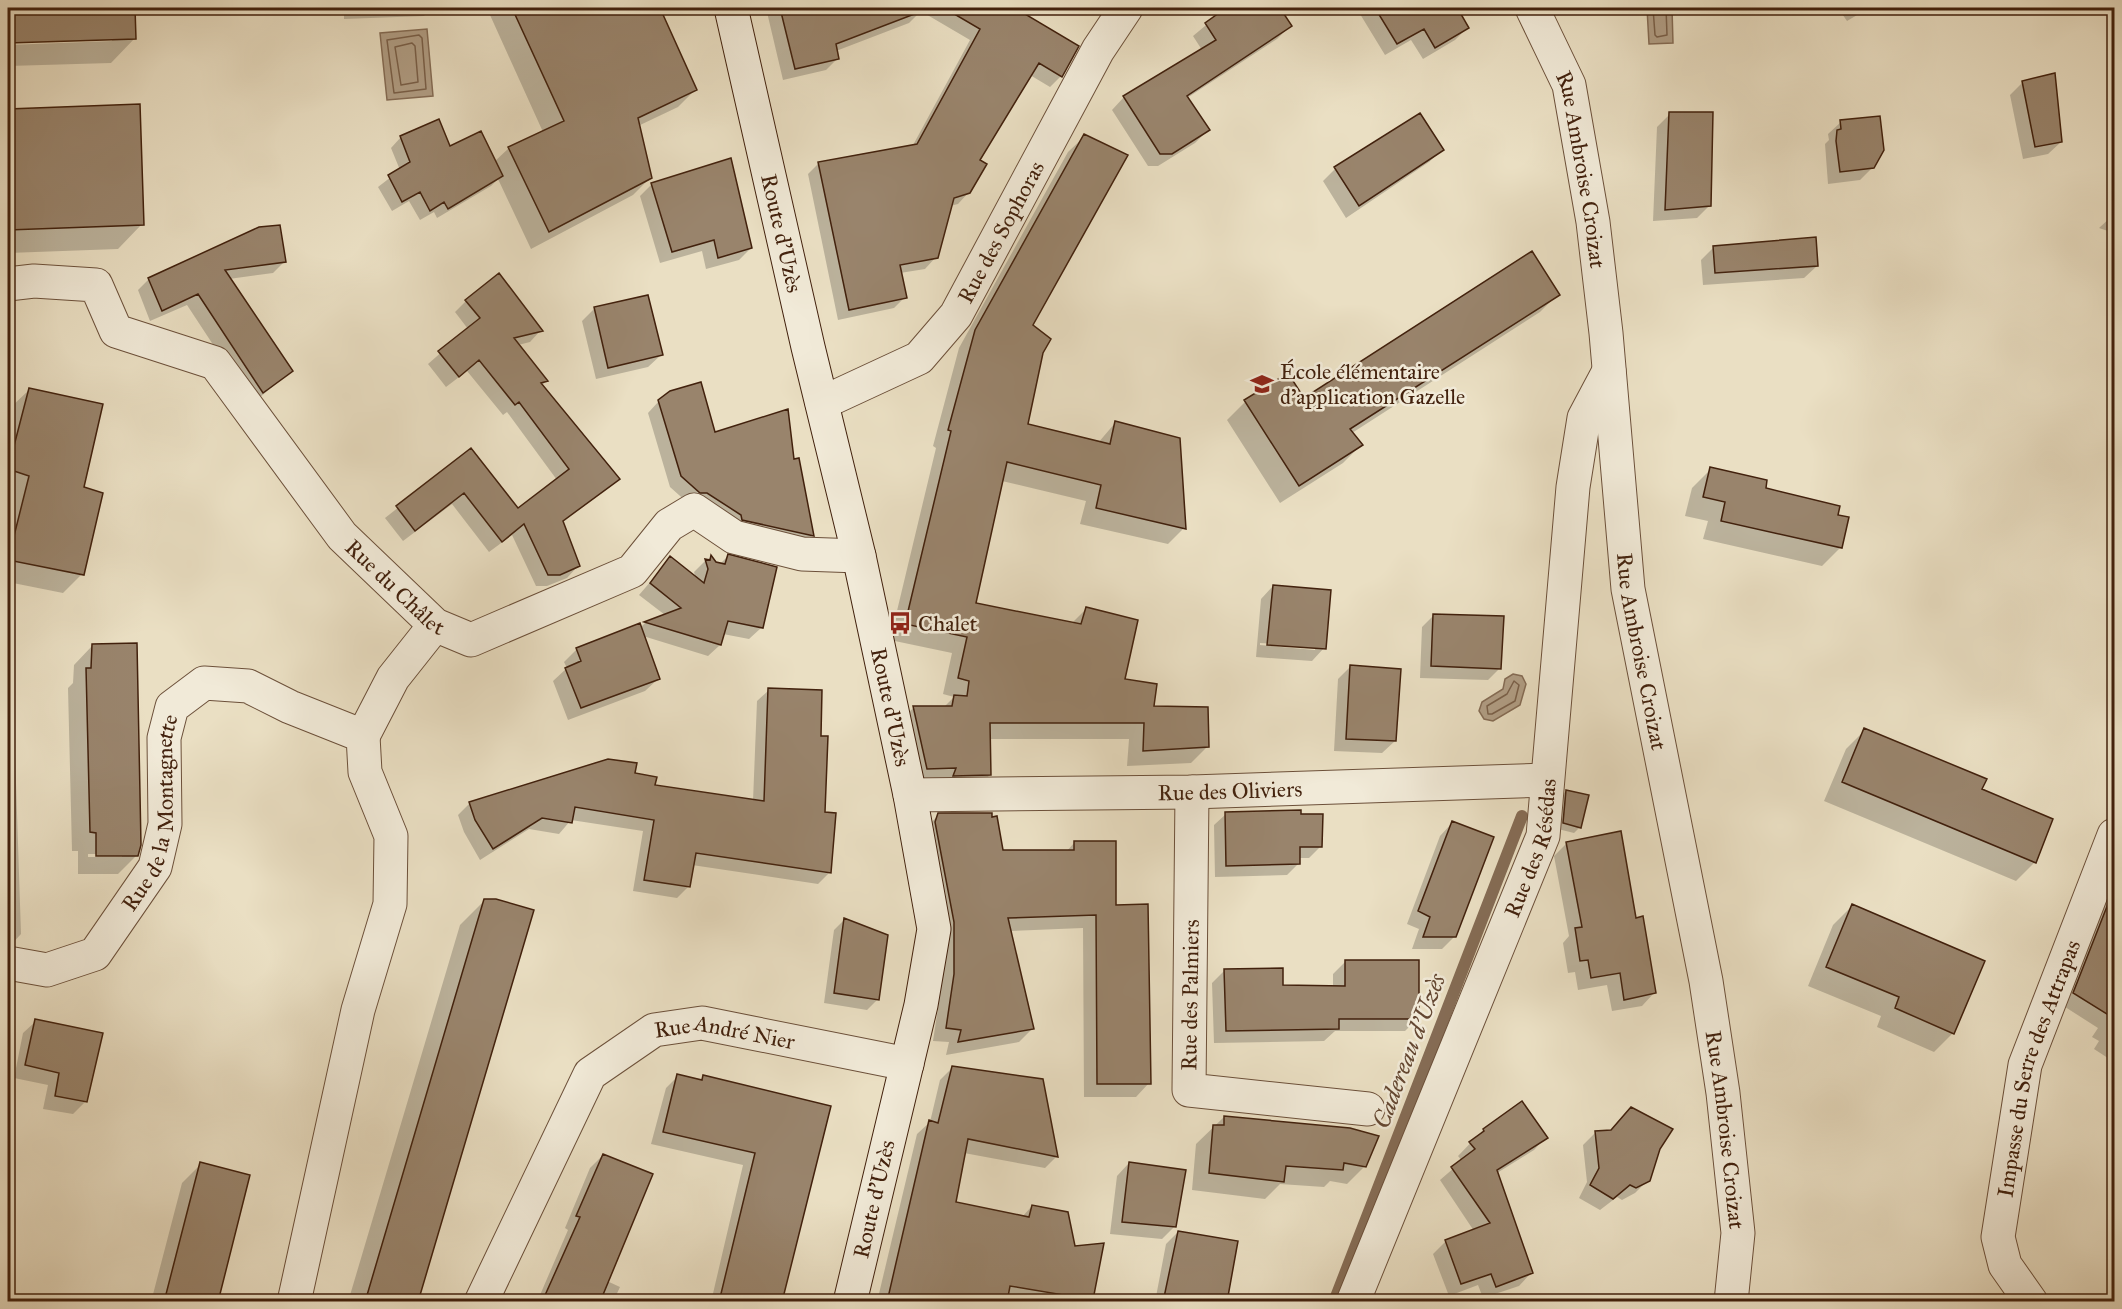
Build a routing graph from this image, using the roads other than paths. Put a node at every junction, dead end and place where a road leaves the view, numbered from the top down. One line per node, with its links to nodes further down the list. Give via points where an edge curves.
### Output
1 (731, 8): 6 (street, Route d'Uzès)
2 (1126, 8): 6 (street, Rue des Sophoras, via 1098,50 956,315 919,358)
3 (1532, 8): 5 (street, Rue Ambroise Croizat, via 1569,85 1593,222)
4 (8, 284): 8 (street, Rue du Châlet, via 34,281 96,285 116,331 215,363 342,536)
5 (1608, 371): 10 (street, Rue des Résédas, via 1584,418 1573,487); 21 (street, Rue Ambroise Croizat, via 1628,589 1706,981 1723,1093 1738,1233)
6 (822, 403): 7 (street, Route d'Uzès)
7 (859, 556): 8 (street, Rue du Châlet, via 802,554 734,537 694,510 669,525 633,571 471,640); 12 (street, Route d'Uzès)
8 (435, 625): 9 (street, via 393,678)
9 (363, 736): 14 (street, Rue de la Montagnette, via 248,686 204,683 172,707 164,738 165,824 155,867 95,954 47,970); 17 (street, via 365,772 391,836 390,904 358,1010)
10 (1547, 780): 11 (street, Rue des Oliviers); 20 (street, Rue des Résédas, via 1543,836)
11 (1192, 792): 12 (street, Rue des Oliviers); 16 (street, Rue des Palmiers, via 1189,1090)
12 (910, 795): 15 (street, Route d'Uzès, via 934,930)
13 (2115, 835): 22 (street, Impasse du Serre des Attrapas, via 2025,1065 1998,1237 2005,1265)
14 (8, 963)
15 (907, 1064): 18 (street, Rue André Nier, via 702,1023 654,1030 590,1074); 19 (street, Route d'Uzès)
16 (1368, 1108)
17 (294, 1302)
18 (481, 1302)
19 (850, 1302)
20 (1353, 1302)
21 (1731, 1302)
22 (2031, 1302)

